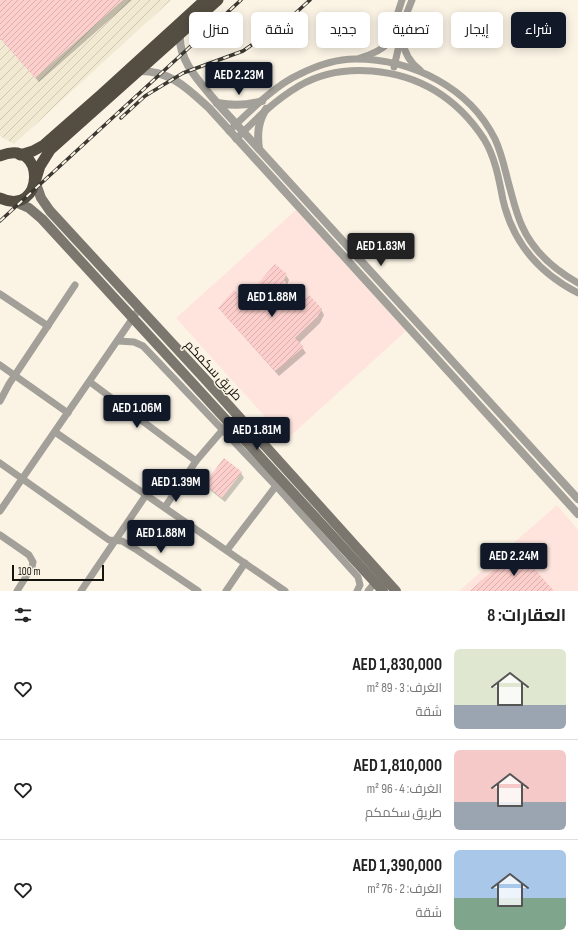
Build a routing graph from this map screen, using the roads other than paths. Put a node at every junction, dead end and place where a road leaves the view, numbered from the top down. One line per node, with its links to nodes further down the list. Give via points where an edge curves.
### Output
1 (205, 0): 23 (highway, via 44,145)
2 (218, 0): 6 (highway)
3 (402, 0): 9 (street, via 384,48)
4 (412, 0): 5 (street)
5 (407, 12)
6 (180, 34): 11 (highway); 15 (street, via 183,58)
7 (398, 48): 10 (street)
8 (403, 48): 13 (street, via 415,67)
9 (354, 59): 10 (street); 14 (street, via 328,64 300,74 282,83)
10 (394, 64): 12 (street); 13 (street)
11 (140, 71): 18 (street, via 158,72 174,79 209,108); 24 (highway, via 50,150)
12 (392, 73): 16 (street, via 357,70 337,72 300,85); 28 (street, via 411,78 441,94 472,122 493,159 509,221 520,243 550,276)
13 (424, 74): 26 (street, via 452,88 481,117 495,139 501,155 522,228 548,262)
14 (262, 101): 15 (street, via 244,106); 17 (street)
15 (217, 103): 17 (street)
16 (266, 109): 19 (street); 21 (street, via 258,128)
17 (236, 124): 18 (street); 19 (street)
18 (229, 131): 20 (street)
19 (243, 132): 20 (street); 21 (street)
20 (236, 139): 51 (street)
21 (260, 150): 45 (street)
22 (3, 153): 23 (highway)
23 (20, 155): 24 (highway, via 32,165)
24 (35, 180): 25 (highway, via 27,195 19,200); 30 (main road, طريق سكمكم, via 47,207)
25 (6, 201): 31 (main road, طريق سكمكم, via 24,205 38,215)
26 (578, 283)
27 (75, 285): 32 (street)
28 (578, 293)
29 (0, 294): 32 (street)
30 (139, 309): 31 (street); 57 (main road, طريق سكمكم, via 204,378)
31 (132, 318): 33 (street); 39 (main road, طريق سكمكم)
32 (48, 326): 35 (street)
33 (118, 341): 36 (street); 39 (street, via 134,342 143,346)
34 (0, 365): 35 (street)
35 (15, 376): 37 (street); 38 (street)
36 (90, 382): 38 (street); 41 (street)
37 (0, 401)
38 (68, 413): 40 (street)
39 (227, 426): 41 (street); 44 (main road, طريق سكمكم)
40 (55, 432): 43 (street); 47 (street)
41 (196, 461): 49 (street)
42 (0, 463): 43 (street)
43 (23, 478): 50 (street); 53 (street, via 109,540)
44 (279, 482): 54 (street); 56 (main road, طريق سكمكم)
45 (564, 484): 46 (street); 48 (street)
46 (578, 492)
47 (146, 494): 49 (street); 53 (street)
48 (578, 499)
49 (165, 507): 54 (street)
50 (0, 511)
51 (578, 514)
52 (0, 535): 58 (street, via 29,555 34,562)
53 (115, 541): 59 (street); 60 (street, via 122,541 137,550)
54 (227, 550): 55 (street)
55 (245, 563): 61 (street); 62 (street)
56 (356, 568): 57 (main road, طريق سكمكم); 63 (street, via 360,580)
57 (378, 578): 64 (street); 65 (main road, طريق سكمكم); 66 (main road, طريق سكمكم)
58 (17, 591)
59 (80, 591)
60 (198, 591)
61 (226, 591)
62 (285, 591)
63 (357, 591)
64 (368, 591)
65 (383, 591)
66 (396, 591)

